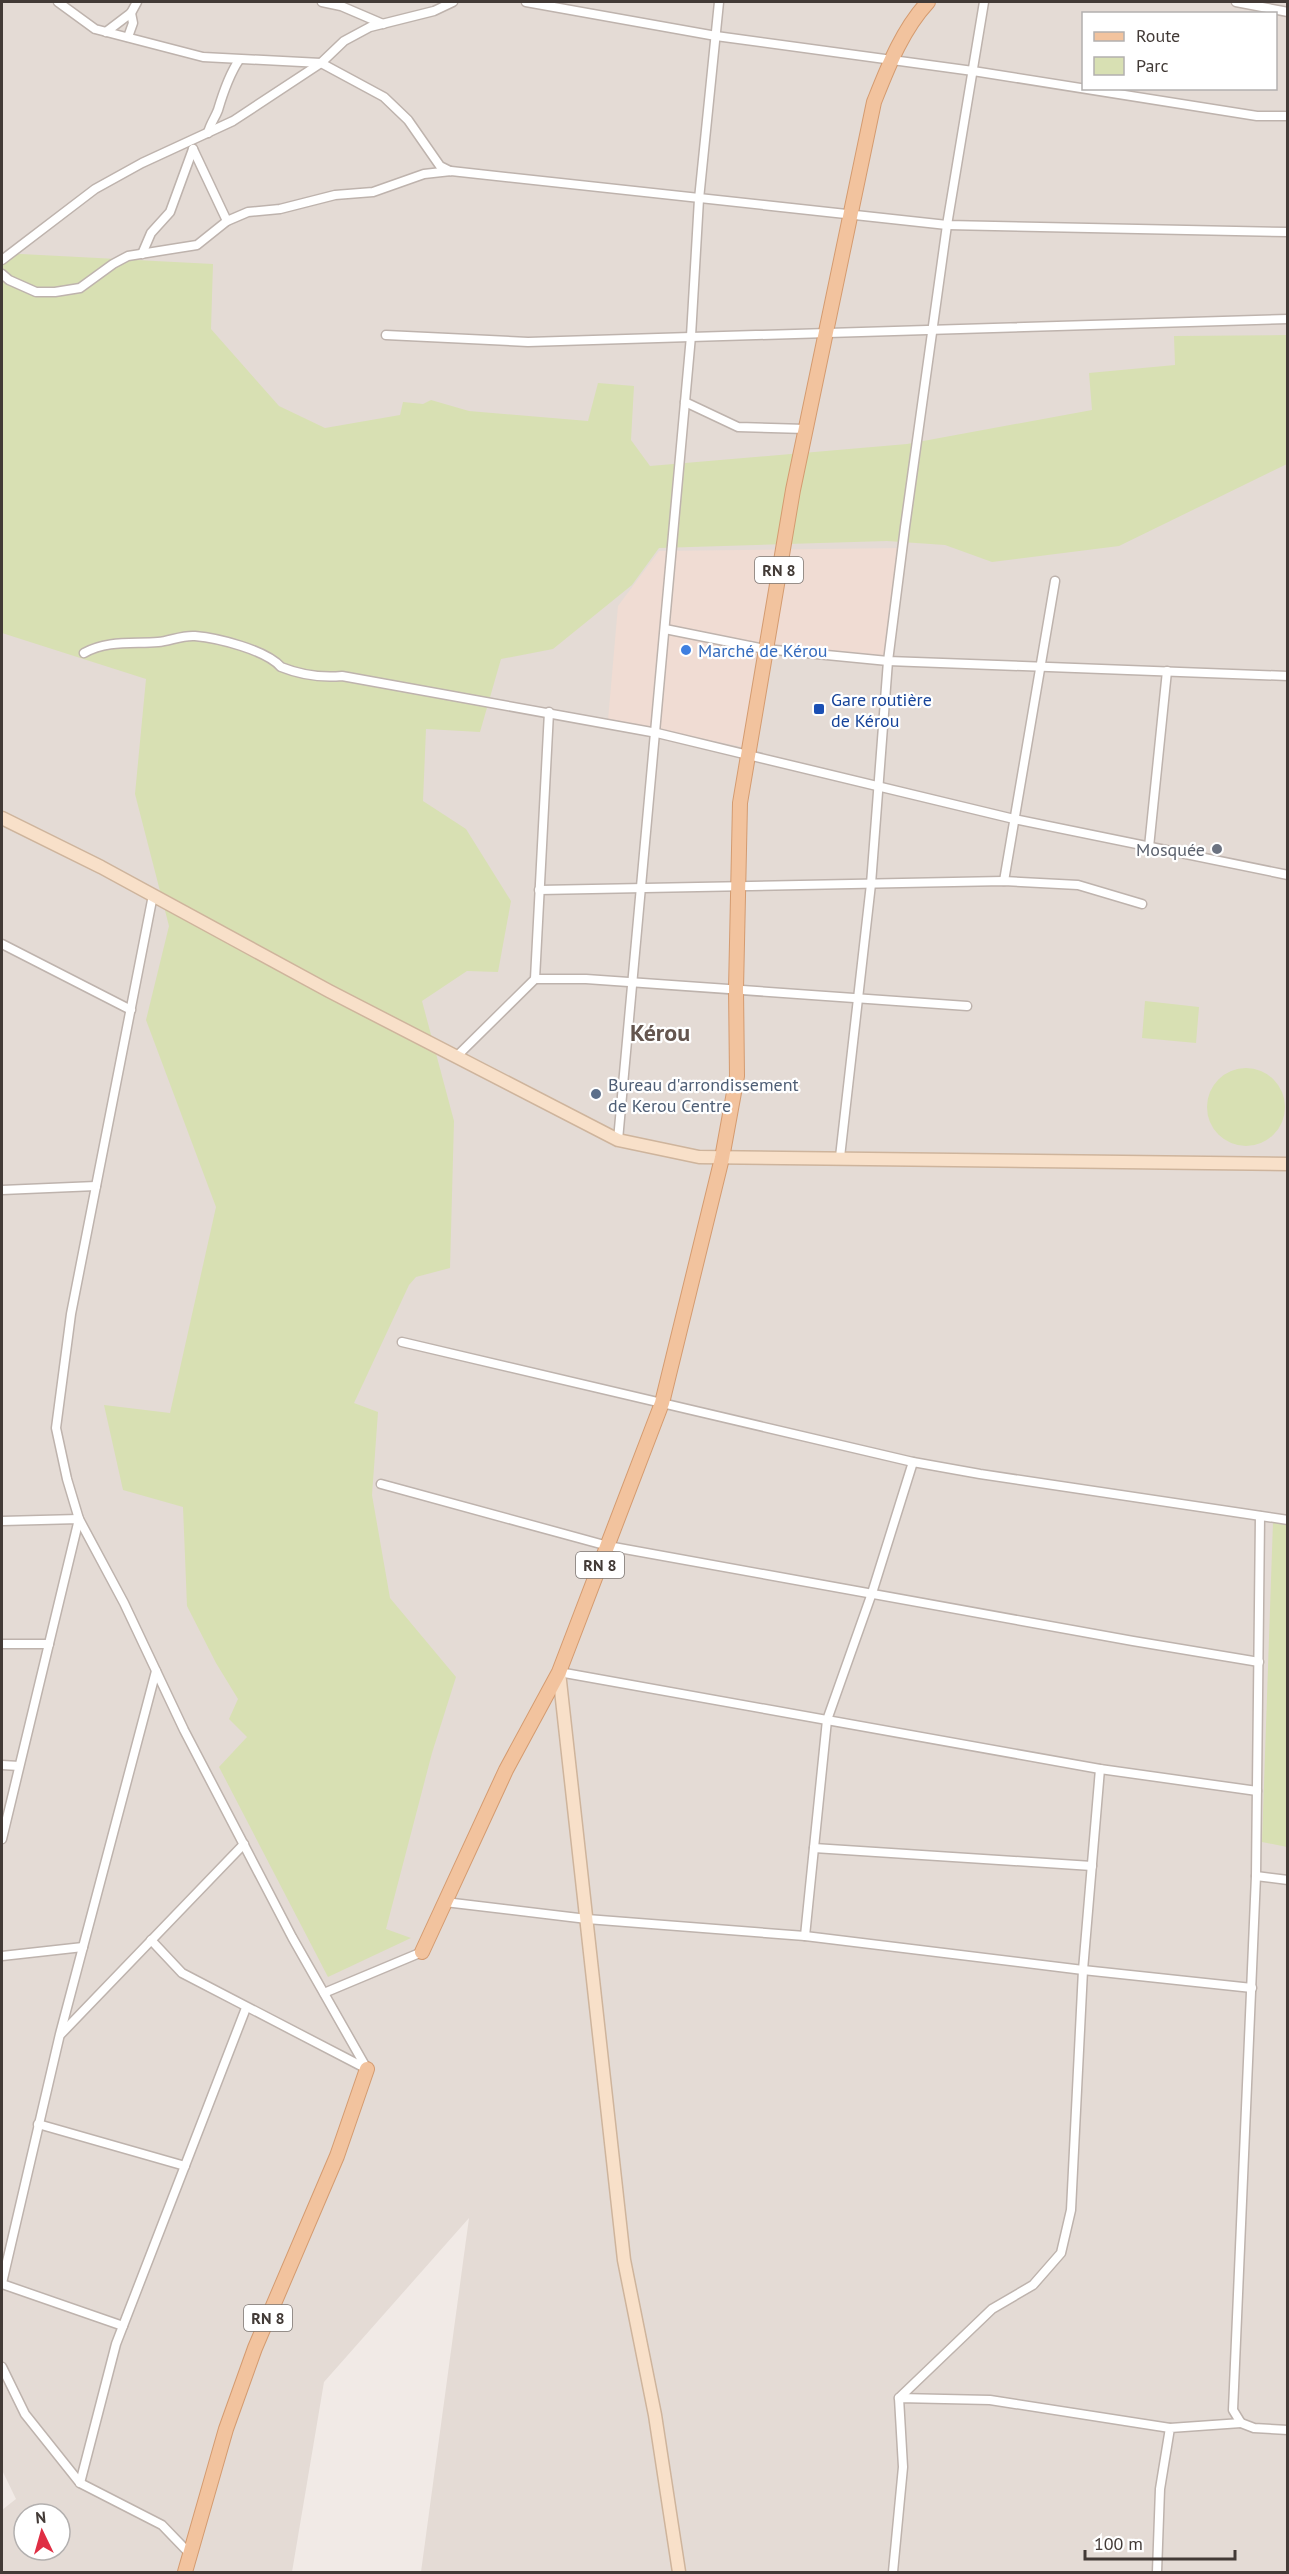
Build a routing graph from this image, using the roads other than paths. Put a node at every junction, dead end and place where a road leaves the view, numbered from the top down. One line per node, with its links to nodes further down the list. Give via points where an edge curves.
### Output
1 (57, 2): 13 (street, via 95,29)
2 (137, 2): 11 (street)
3 (322, 2): 12 (street)
4 (453, 2): 12 (street)
5 (526, 2): 14 (street)
6 (719, 2): 14 (street)
7 (928, 2): 17 (main road, RN 8, via 916,15)
8 (984, 2): 19 (street)
9 (1236, 2): 10 (street)
10 (1287, 12)
11 (131, 13): 13 (street); 15 (street, via 133,23)
12 (384, 24): 18 (street, via 345,41)
13 (106, 32): 15 (street)
14 (716, 36): 17 (street); 26 (street)
15 (128, 37): 16 (street, via 203,57)
16 (239, 60): 18 (street); 23 (street)
17 (890, 61): 19 (street); 27 (main road, RN 8, via 874,102)
18 (321, 63): 23 (street); 25 (street, via 384,97 408,120 440,166)
19 (973, 71): 20 (street); 29 (street)
20 (1082, 88)
21 (1093, 90): 22 (street, via 1257,116)
22 (1287, 116)
23 (208, 133): 24 (street)
24 (193, 144): 28 (street); 31 (street, via 170,212 151,234); 32 (street, via 142,163 95,189)
25 (450, 171): 26 (street); 28 (street, via 424,174 373,192 335,195 280,209 248,212)
26 (699, 199): 27 (street); 38 (street)
27 (849, 215): 29 (street); 36 (main road, RN 8)
28 (227, 222): 31 (street, via 197,245)
29 (947, 225): 30 (street); 35 (street)
30 (1287, 232)
31 (142, 254): 33 (street, via 113,264 80,288 55,292 36,292)
32 (2, 260)
33 (2, 274)
34 (1287, 319): 35 (street)
35 (933, 330): 36 (street); 45 (street)
36 (826, 333): 38 (street); 40 (main road, RN 8)
37 (386, 335): 38 (street, via 528,342)
38 (691, 336): 39 (street)
39 (685, 402): 40 (street, via 738,427); 42 (street)
40 (806, 429): 43 (main road, RN 8)
41 (1055, 581): 46 (street)
42 (665, 629): 43 (street); 50 (street)
43 (765, 648): 45 (street); 51 (main road, RN 8)
44 (84, 652): 49 (street, via 105,645 196,636 248,649 305,676 342,676)
45 (888, 662): 46 (street); 52 (street)
46 (1041, 666): 47 (street); 54 (street)
47 (1167, 671): 48 (street); 55 (street)
48 (1287, 675)
49 (549, 712): 50 (street); 61 (street)
50 (657, 733): 51 (street); 60 (street)
51 (748, 754): 52 (street); 59 (main road, RN 8, via 740,803)
52 (879, 788): 54 (street); 58 (street)
53 (2, 818): 62 (street)
54 (1014, 819): 55 (street); 57 (street)
55 (1149, 847): 56 (street)
56 (1287, 875)
57 (1004, 881): 58 (street); 63 (street, via 1078,885)
58 (871, 884): 59 (street); 68 (street)
59 (739, 885): 60 (street); 67 (main road, RN 8)
60 (643, 887): 61 (street); 66 (street)
61 (539, 890): 65 (street)
62 (153, 895): 70 (street); 71 (street)
63 (1142, 904)
64 (2, 944): 70 (street)
65 (535, 979): 66 (street); 71 (street)
66 (634, 982): 67 (street); 72 (street)
67 (736, 989): 68 (street); 74 (main road, RN 8, via 737,1076)
68 (858, 998): 69 (street); 73 (street)
69 (967, 1006)
70 (131, 1010): 76 (street)
71 (456, 1057): 72 (street)
72 (618, 1140): 74 (street, via 690,1156)
73 (840, 1157): 74 (street); 75 (street)
74 (722, 1158): 79 (main road, RN 8)
75 (1287, 1164)
76 (96, 1186): 77 (street); 83 (street, via 71,1314 56,1428)
77 (2, 1190)
78 (402, 1342): 79 (street)
79 (662, 1403): 80 (street); 86 (main road, RN 8)
80 (913, 1462): 82 (street); 87 (street)
81 (381, 1484): 86 (street)
82 (1260, 1516): 84 (street); 90 (street)
83 (79, 1519): 85 (street); 89 (street); 91 (street)
84 (1287, 1520)
85 (2, 1521)
86 (608, 1546): 87 (street); 92 (main road, RN 8)
87 (872, 1593): 90 (street); 93 (street)
88 (2, 1644): 89 (street)
89 (49, 1644): 95 (street)
90 (1258, 1662): 97 (street)
91 (156, 1671): 99 (street); 108 (street)
92 (559, 1672): 93 (street); 104 (main road, RN 8, via 506,1770); 105 (street)
93 (827, 1720): 96 (street); 100 (street)
94 (2, 1765): 95 (street)
95 (19, 1766): 98 (street)
96 (1100, 1769): 97 (street); 101 (street)
97 (1257, 1791): 102 (street)
98 (2, 1839)
99 (244, 1844): 107 (street); 113 (street)
100 (814, 1848): 101 (street); 106 (street)
101 (1092, 1866): 111 (street)
102 (1256, 1876): 103 (street); 112 (street)
103 (1287, 1880)
104 (445, 1902): 105 (street); 109 (main road, RN 8)
105 (587, 1919): 106 (street); 128 (street, via 624,2260)
106 (805, 1935): 111 (street)
107 (151, 1940): 114 (street, via 182,1973); 115 (street)
108 (83, 1947): 110 (street); 115 (street)
109 (422, 1952): 113 (street)
110 (2, 1956)
111 (1083, 1970): 112 (street); 122 (street, via 1071,2210 1060,2253 1033,2285 992,2309)
112 (1252, 1988): 123 (street, via 1232,2390 1233,2410)
113 (324, 1993): 116 (street)
114 (246, 2008): 116 (street); 118 (street)
115 (60, 2034): 117 (street)
116 (367, 2069): 127 (main road, RN 8, via 337,2156 255,2348)
117 (38, 2124): 118 (street); 119 (street)
118 (185, 2166): 120 (street)
119 (2, 2283): 120 (street)
120 (123, 2326): 126 (street)
121 (2, 2367): 126 (street, via 25,2414)
122 (899, 2398): 124 (street, via 990,2400); 130 (street, via 903,2468)
123 (1241, 2423): 124 (street); 125 (street)
124 (1170, 2428): 131 (street, via 1160,2489)
125 (1287, 2430)
126 (80, 2483): 127 (street, via 162,2525)
127 (189, 2553): 129 (main road, RN 8)
128 (681, 2571)
129 (185, 2572)
130 (892, 2572)
131 (1157, 2572)

